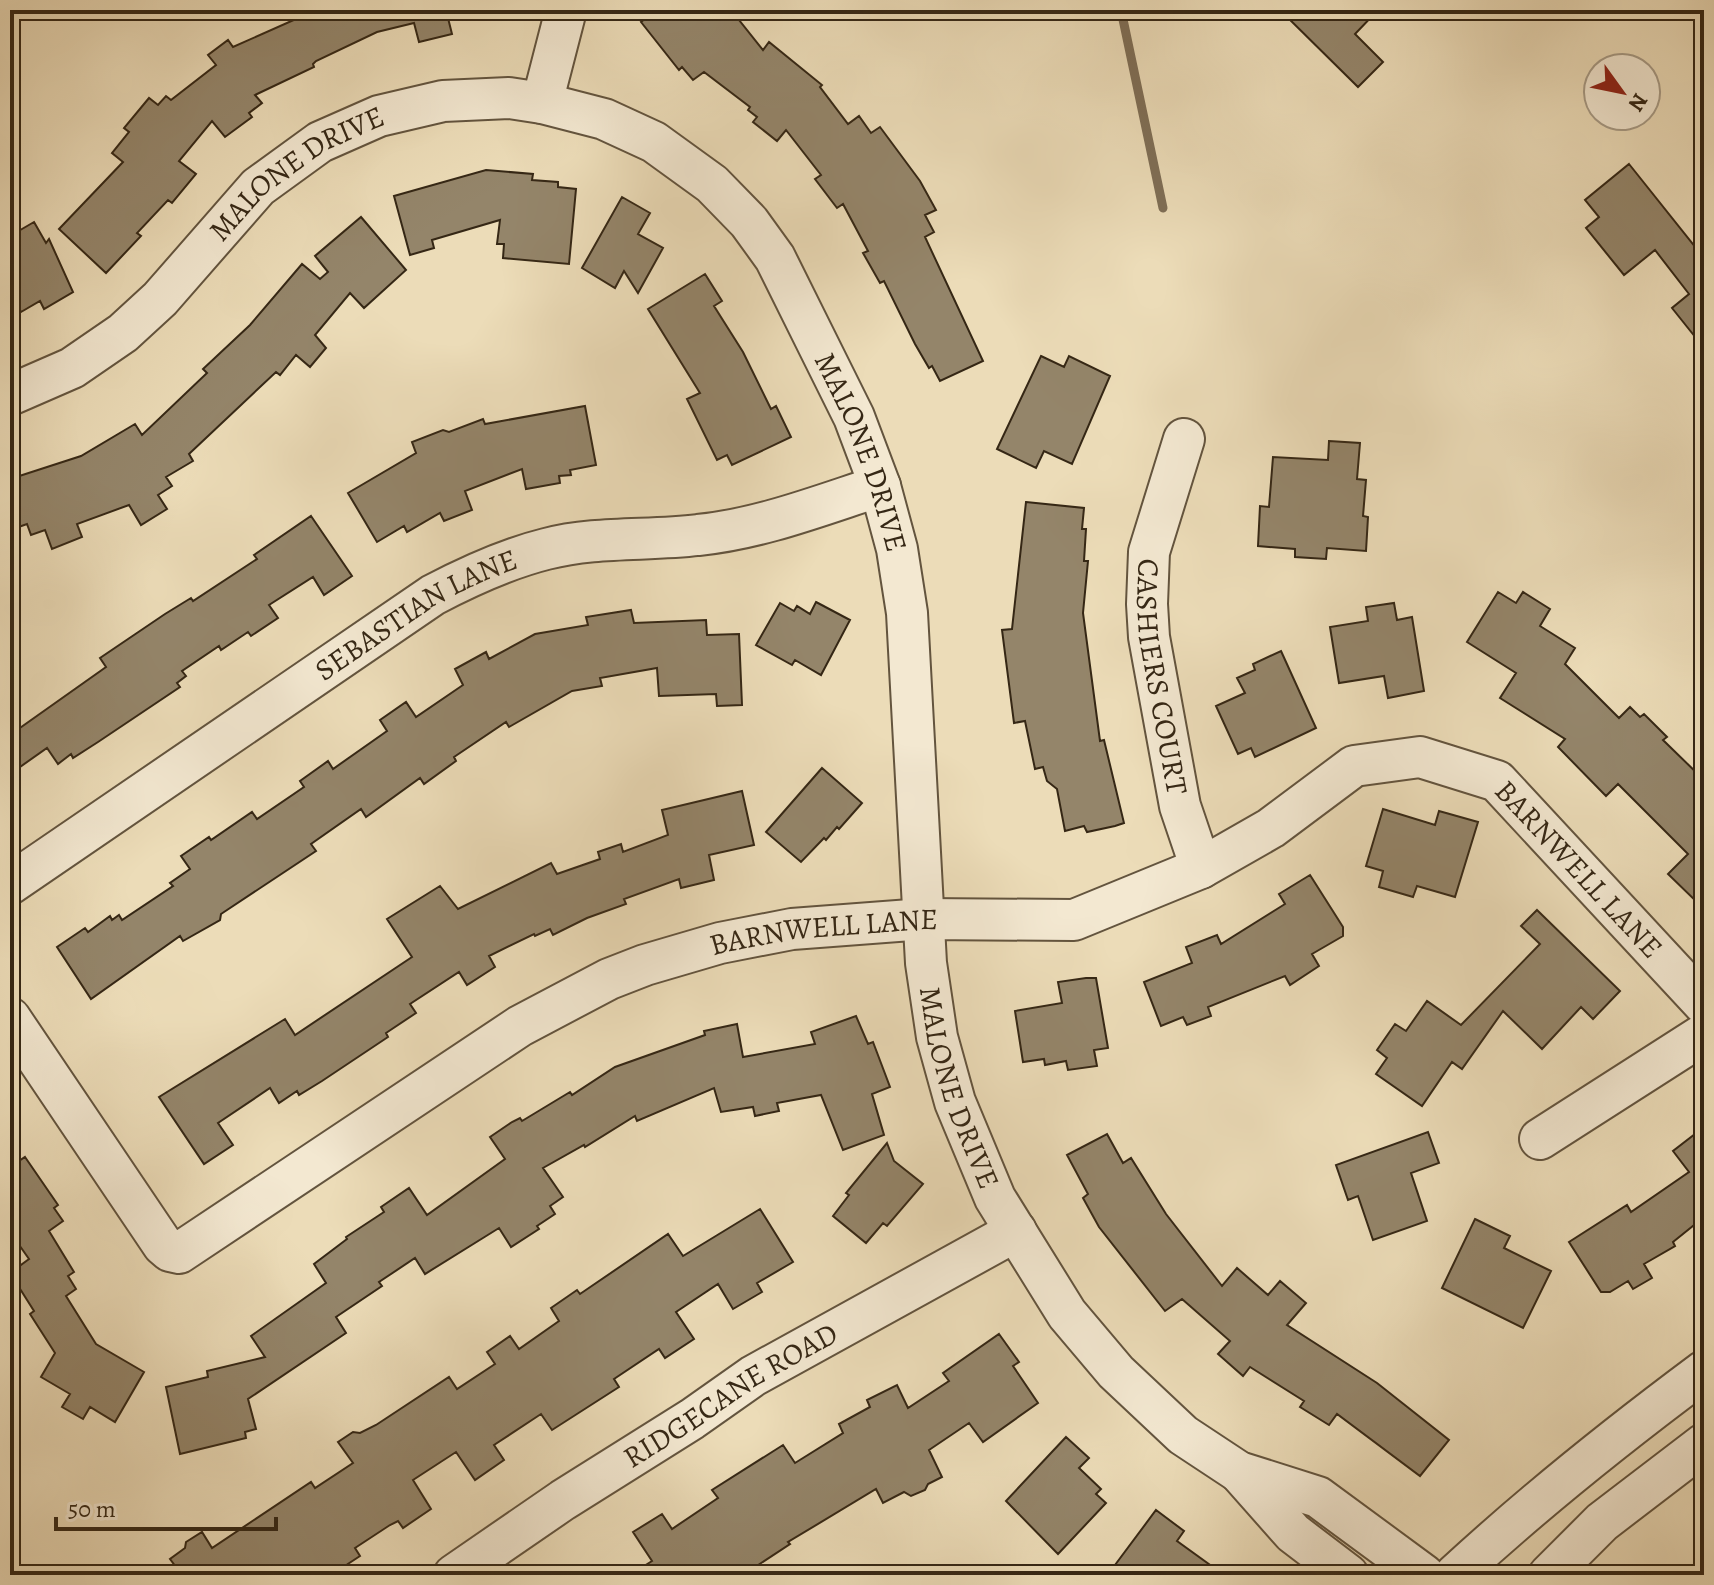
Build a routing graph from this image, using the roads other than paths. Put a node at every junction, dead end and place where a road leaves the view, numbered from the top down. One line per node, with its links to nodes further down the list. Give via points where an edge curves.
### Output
1 (566, 10): 2 (street)
2 (542, 103): 3 (street, MALONE DRIVE, via 509,98 413,106 320,142 258,187 160,299 123,333 72,368); 5 (street, MALONE DRIVE, via 604,119 654,142 712,184 749,222 775,258 854,417)
3 (10, 395)
4 (1184, 439): 6 (street, CASHIERS COURT, via 1149,552 1147,604 1180,806)
5 (880, 486): 7 (street, SEBASTIAN LANE, via 751,526 548,548 468,576 420,603); 8 (street, MALONE DRIVE, via 907,613)
6 (1201, 868): 8 (street, BARNWELL LANE, via 1074,920); 9 (street, BARNWELL LANE, via 1271,828 1354,766 1420,757 1497,781)
7 (10, 884)
8 (924, 919): 10 (street, BARNWELL LANE, via 763,934 684,952 609,979 520,1026 179,1253 163,1245); 13 (street, MALONE DRIVE, via 937,1037 955,1102 995,1198)
9 (1704, 1004)
10 (10, 1018)
11 (1704, 1034): 12 (street)
12 (1540, 1139)
13 (1016, 1231): 16 (street, MALONE DRIVE, via 1067,1314 1116,1372 1183,1435); 17 (street, RIDGECANE ROAD, via 753,1376)
14 (1704, 1371): 20 (street, via 1618,1435)
15 (1704, 1444): 21 (street, via 1602,1522)
16 (1239, 1472): 18 (street, MALONE DRIVE, via 1293,1533); 19 (street, MALONE DRIVE, via 1318,1497)
17 (454, 1575)
18 (1348, 1575)
19 (1424, 1575)
20 (1455, 1575)
21 (1549, 1575)

